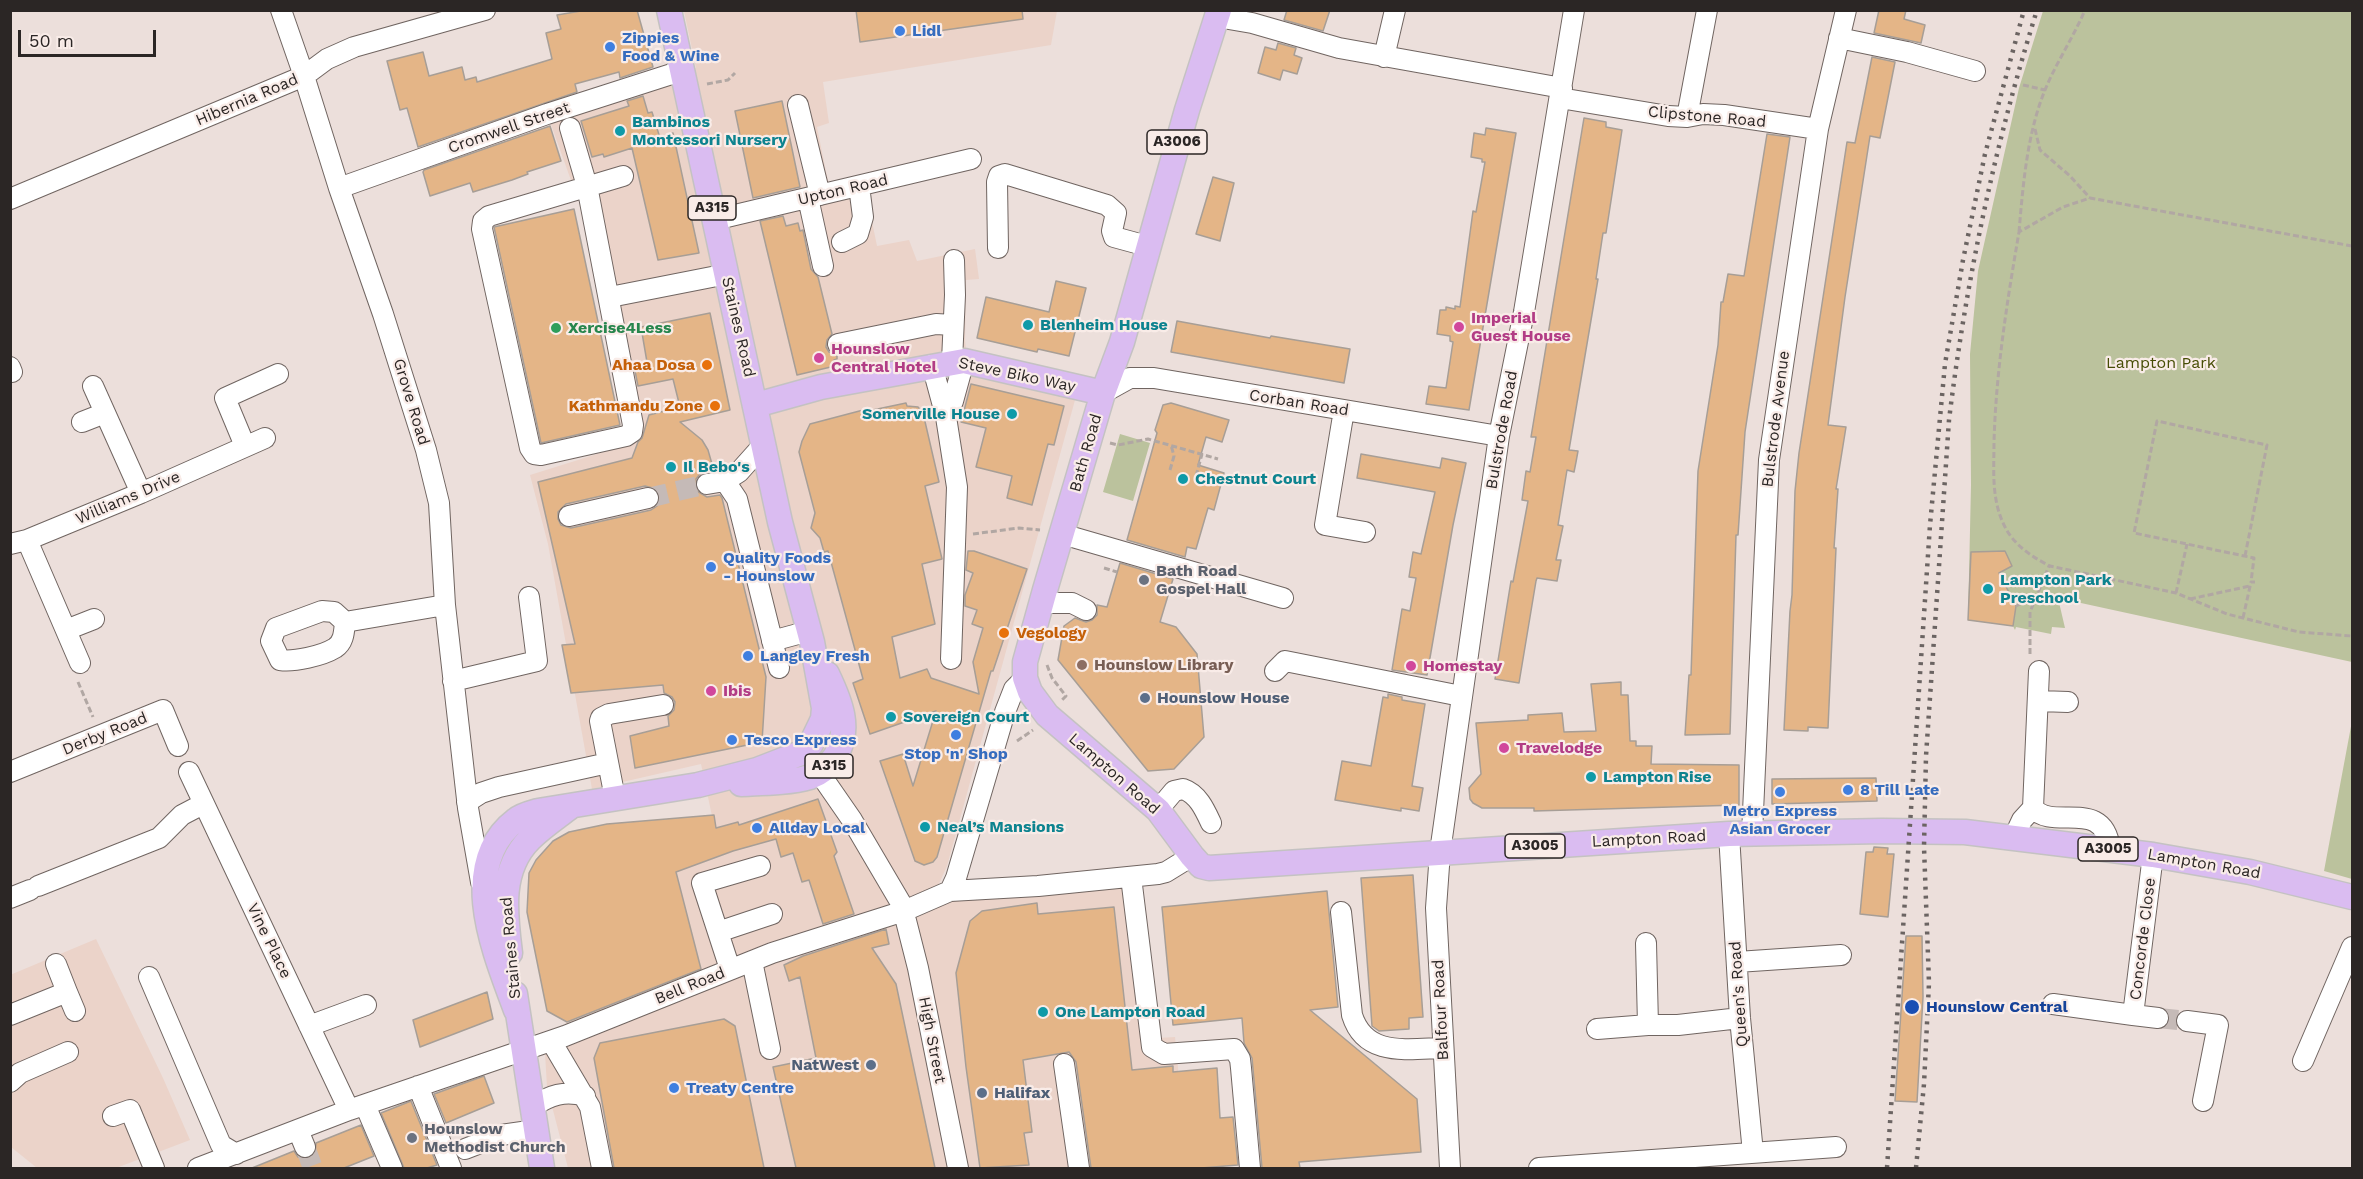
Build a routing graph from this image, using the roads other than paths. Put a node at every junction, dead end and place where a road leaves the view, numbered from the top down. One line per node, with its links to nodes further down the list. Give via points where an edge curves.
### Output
1 (281, 10): 12 (street, Grove Road)
2 (485, 10): 12 (street, Hibernia Road, via 354,47 327,59)
3 (669, 10): 13 (main road, Staines Road / A315)
4 (1395, 10): 10 (street)
5 (1574, 10): 14 (street, Bulstrode Road)
6 (1707, 10): 16 (street)
7 (1846, 10): 9 (street, Bulstrode Avenue)
8 (1218, 14): 10 (street, Clipstone Road, via 1330,48); 28 (main road, Bath Road / A3006)
9 (1839, 38): 11 (street); 18 (street, Bulstrode Avenue)
10 (1384, 57): 14 (street, Clipstone Road)
11 (1975, 71)
12 (304, 76): 23 (street, Grove Road); 25 (street, Hibernia Road)
13 (683, 80): 23 (street, Cromwell Street, via 547,114); 26 (main road, Staines Road / A315)
14 (1561, 93): 16 (street, Clipstone Road); 45 (street, Bulstrode Road)
15 (798, 105): 24 (street)
16 (1687, 117): 18 (street, Clipstone Road, via 1725,115)
17 (570, 128): 21 (street)
18 (1818, 129): 88 (street, Bulstrode Avenue, via 1769,460)
19 (971, 159): 22 (street, Upton Road)
20 (623, 176): 21 (street)
21 (588, 186): 33 (street); 33 (street, via 483,221 534,454 632,432)
22 (859, 186): 24 (street, Upton Road); 27 (street, via 861,229)
23 (339, 188): 58 (street, Grove Road, via 426,450 439,503)
24 (814, 197): 26 (street, Upton Road); 31 (street)
25 (10, 199)
26 (714, 220): 32 (main road, Staines Road / A315)
27 (842, 242)
28 (1147, 246): 29 (street, via 1114,237 1116,213 1107,205 1005,174 997,182); 39 (main road, Bath Road / A3006, via 1122,342)
29 (998, 248)
30 (954, 260): 34 (street)
31 (823, 266)
32 (727, 274): 33 (street); 40 (main road, Staines Road / A315)
33 (610, 297)
34 (953, 325): 35 (street, via 936,324); 36 (street)
35 (838, 344)
36 (949, 362): 39 (main road, Steve Biko Way); 40 (main road, Steve Biko Way, via 821,387); 43 (street); 43 (street, via 954,401)
37 (278, 374): 48 (street, via 225,398)
38 (93, 386): 42 (street)
39 (1103, 393): 41 (street, Corban Road, via 1130,378 1154,378); 52 (main road, Bath Road / A3006, via 1091,437)
40 (756, 405): 47 (main road, Staines Road / A315)
41 (1344, 410): 45 (street, Corban Road); 53 (street, via 1325,525)
42 (105, 413): 44 (street); 49 (street)
43 (946, 417): 65 (street, via 957,487)
44 (82, 422)
45 (1499, 436): 72 (street, Bulstrode Road)
46 (265, 438): 48 (street, Williams Drive)
47 (764, 444): 63 (main road, Staines Road / A315, via 780,522); 64 (street, via 739,472 716,482 737,499)
48 (245, 446): 49 (street, Williams Drive)
49 (141, 493): 54 (street, Williams Drive)
50 (648, 498): 51 (street)
51 (569, 516)
52 (1051, 532): 56 (main road, Bath Road / A3006); 57 (street)
53 (1365, 532)
54 (19, 542): 62 (street)
55 (529, 597): 71 (street, via 537,661)
56 (1043, 597): 59 (street); 70 (main road, Bath Road, via 1025,662)
57 (1283, 598)
58 (445, 605): 61 (street); 71 (street, Grove Road)
59 (1086, 610)
60 (94, 619): 62 (street)
61 (345, 622)
62 (66, 630): 66 (street)
63 (811, 636): 64 (street); 81 (main road, Staines Road / A315, via 836,692 845,728 842,744 830,765 810,777 780,782 698,785)
64 (772, 641): 67 (street)
65 (951, 659)
66 (80, 663)
67 (779, 668)
68 (1275, 671): 72 (street, via 1285,661)
69 (2039, 671): 73 (street)
70 (1025, 678): 86 (main road, Lampton Road / A3005, via 1047,715); 97 (street, Bath Road, via 1014,689 1005,712)
71 (453, 681): 83 (street, Grove Road)
72 (1461, 696): 92 (street, Bulstrode Road)
73 (2039, 701): 74 (street); 85 (street)
74 (2068, 702)
75 (663, 705): 77 (street, via 601,718)
76 (178, 746): 78 (street, Derby Road, via 163,710)
77 (608, 763): 81 (street); 83 (street, via 481,793)
78 (10, 772)
79 (189, 772): 82 (street, Vine Place)
80 (825, 781): 101 (street, High Street)
81 (615, 798): 84 (main road, Staines Road / A315)
82 (203, 804): 98 (street, via 182,815 159,838); 124 (street, Vine Place)
83 (467, 805): 90 (street, via 479,824); 100 (street, Grove Road)
84 (572, 806): 90 (main road, Staines Road / A315, via 518,818); 116 (main road, Staines Road / A315, via 530,839 514,862 505,891)
85 (2033, 808): 89 (street); 91 (street, via 2043,815 2088,819 2098,824 2107,835)
86 (1158, 810): 87 (street, via 1174,791 1183,789 1199,801); 94 (main road, Lampton Road / A3005)
87 (1211, 823)
88 (1741, 834): 89 (main road, Lampton Road / A3005, via 1882,831); 92 (main road, Lampton Road / A3005); 109 (street, Queen's Road)
89 (2014, 837): 91 (main road, Lampton Road / A3005)
90 (496, 839): 100 (main road, Staines Road / A315, via 485,867)
91 (2110, 849): 93 (main road, Lampton Road / A3005)
92 (1440, 852): 94 (main road, Lampton Road / A3005, via 1209,868); 127 (street, Balfour Road, via 1436,908)
93 (2153, 855): 99 (main road, Lampton Road / A3005, via 2250,872); 119 (street, Concorde Close)
94 (1192, 856): 96 (street, Bell Road, via 1166,872)
95 (760, 866): 104 (street, via 702,883)
96 (1131, 877): 97 (street, Bell Road); 152 (street, via 1152,1047 1164,1054 1223,1049 1238,1053)
97 (950, 891): 101 (street, Bell Road)
98 (10, 897)
99 (2352, 897)
100 (486, 908): 116 (main road, Staines Road / A315, via 499,963)
101 (904, 911): 108 (street, Bell Road); 150 (street, High Street)
102 (1341, 912): 127 (street, via 1356,1029 1369,1041 1385,1047)
103 (772, 914): 104 (street)
104 (717, 932): 111 (street)
105 (1646, 943): 123 (street)
106 (2352, 947): 131 (street)
107 (1841, 955): 109 (street)
108 (752, 961): 111 (street, Bell Road); 128 (street)
109 (1737, 962): 120 (street, Queen's Road)
110 (56, 964): 113 (street)
111 (730, 969): 126 (street, Bell Road)
112 (149, 977): 143 (street)
113 (67, 992): 117 (street); 118 (street)
114 (2053, 1004): 119 (street, Concorde Close)
115 (366, 1005): 124 (street)
116 (516, 1010): 129 (main road, Staines Road / A315)
117 (75, 1011)
118 (10, 1015)
119 (2133, 1015): 121 (street)
120 (1740, 1018): 123 (street); 142 (street, Queen's Road)
121 (2158, 1018)
122 (2187, 1021): 136 (street, via 2218,1025)
123 (1648, 1025): 125 (street)
124 (309, 1026): 137 (street, Vine Place)
125 (1598, 1029)
126 (551, 1041): 129 (street, Bell Road); 135 (street)
127 (1443, 1048): 153 (street, Balfour Road)
128 (770, 1049)
129 (523, 1050): 134 (street, Bell Road); 139 (main road, A315)
130 (68, 1052): 133 (street)
131 (2303, 1061)
132 (1064, 1064): 151 (street)
133 (10, 1082)
134 (418, 1086): 137 (street, Bell Road); 147 (street)
135 (585, 1096): 139 (street, via 573,1093 545,1098); 149 (street)
136 (2203, 1101)
137 (357, 1107): 143 (street, Bell Road, via 302,1138); 146 (street, Vine Place)
138 (113, 1116): 145 (street, via 130,1110)
139 (534, 1119): 141 (street); 148 (main road, A315)
140 (1836, 1147): 142 (street)
141 (465, 1149)
142 (1753, 1153): 144 (street)
143 (218, 1157)
144 (1692, 1163): 154 (street)
145 (154, 1168)
146 (392, 1168)
147 (451, 1168)
148 (542, 1168)
149 (602, 1168)
150 (958, 1168)
151 (1079, 1168)
152 (1250, 1168)
153 (1450, 1168)
154 (1539, 1168)

